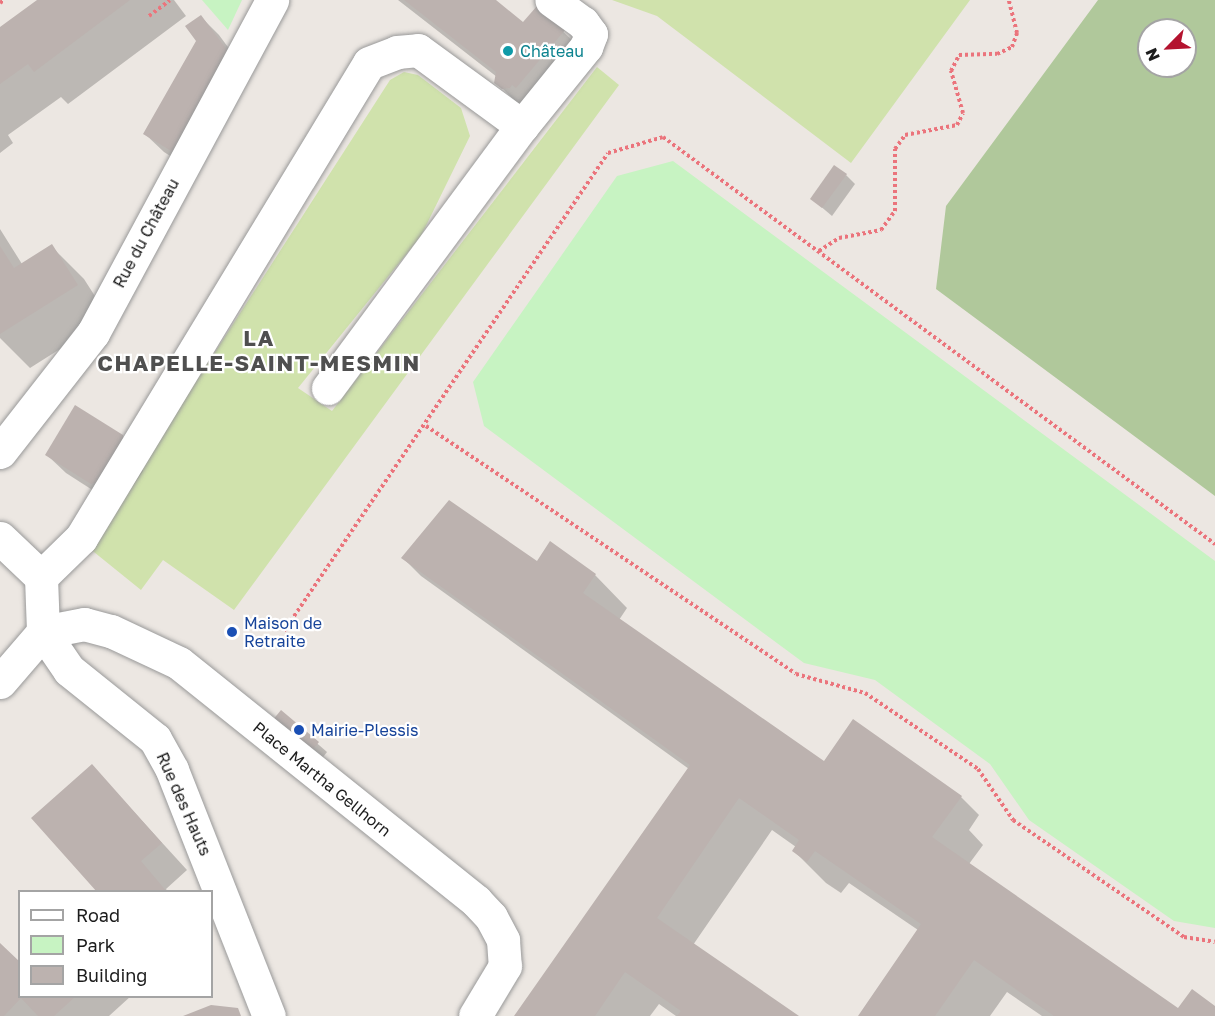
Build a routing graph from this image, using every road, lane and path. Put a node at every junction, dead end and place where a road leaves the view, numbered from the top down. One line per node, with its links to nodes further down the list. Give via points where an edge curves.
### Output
1 (4, 0): 6 (path)
2 (170, 0): 7 (path)
3 (272, 0): 12 (street, Rue du Château, via 93,333)
4 (551, 0): 8 (street, via 583,23 591,34 586,47)
5 (1009, 0): 9 (path, via 1017,33 1012,47 997,54 959,56 951,71 963,113 957,125 905,135 895,149 895,211 881,230 839,238)
6 (0, 3)
7 (149, 16)
8 (522, 126): 10 (street); 15 (street, via 418,50 397,52 369,63 81,538)
9 (819, 251): 11 (path, via 663,137 608,153); 14 (path)
10 (328, 388)
11 (426, 426): 16 (path); 19 (path, via 796,674 865,693 978,769 1013,819 1184,937)
12 (2, 440)
13 (0, 538): 15 (street)
14 (1215, 544)
15 (41, 577): 17 (street)
16 (284, 631)
17 (43, 632): 18 (street); 20 (street, Rue des Hauts, via 69,670 155,739 176,781); 21 (street, Place Martha Gellhorn, via 84,624 179,663 476,901 491,917 503,940 505,966)
18 (0, 682)
19 (1215, 942)
20 (269, 1016)
21 (475, 1016)

